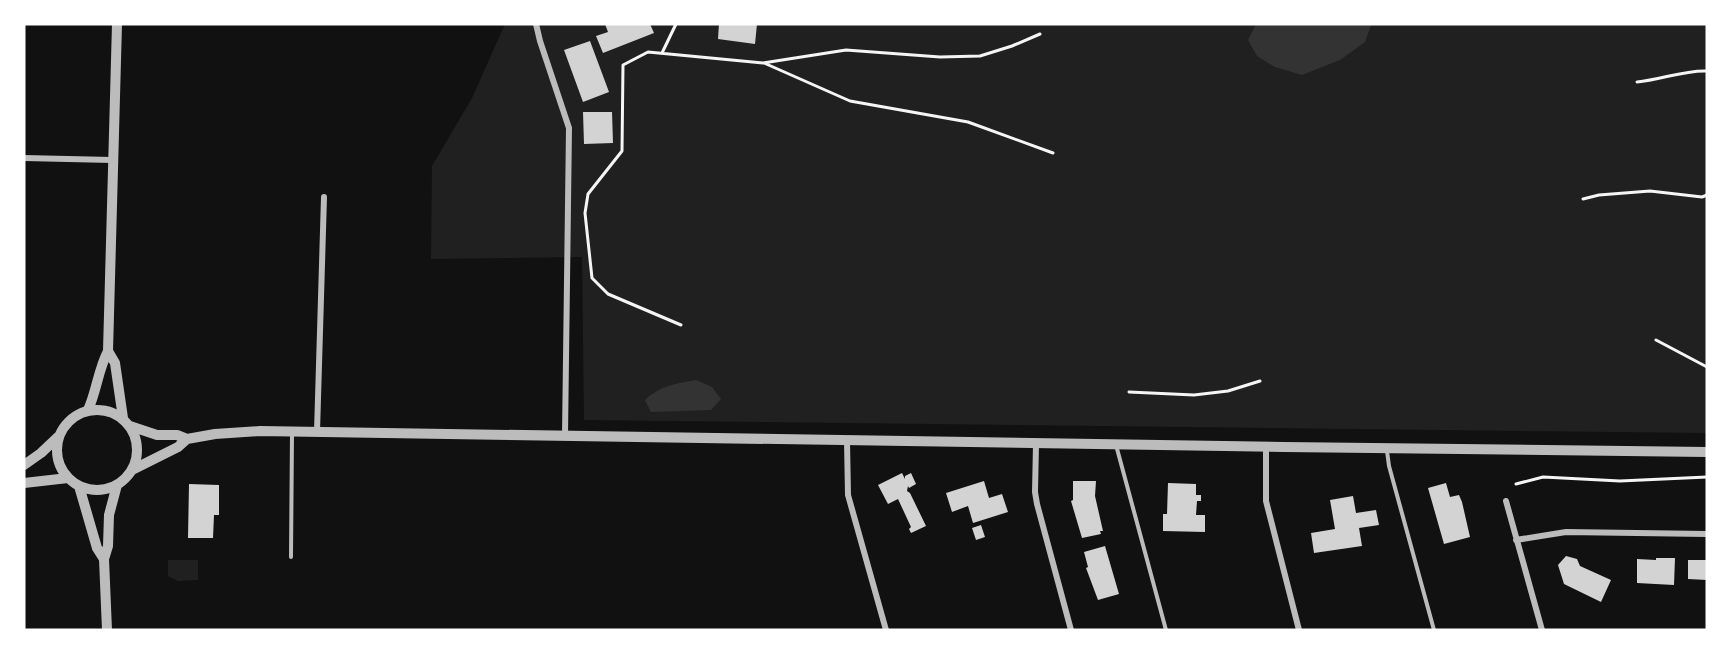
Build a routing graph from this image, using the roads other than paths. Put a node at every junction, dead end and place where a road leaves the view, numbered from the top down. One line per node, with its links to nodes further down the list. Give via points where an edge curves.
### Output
1 (117, 24): 4 (street)
2 (537, 24): 11 (street, via 569,128)
3 (24, 159): 4 (street)
4 (112, 160): 6 (street)
5 (324, 196): 10 (street)
6 (108, 351): 7 (street); 8 (street, via 115,363)
7 (88, 410): 8 (street, via 112,412); 12 (street, via 71,420)
8 (127, 422): 13 (street, via 157,435); 21 (street, via 138,448)
9 (292, 432): 10 (street); 13 (street, via 235,432); 29 (lane)
10 (317, 433): 11 (street)
11 (565, 435): 14 (street)
12 (60, 436): 20 (street); 22 (street, via 57,453)
13 (187, 439): 21 (street)
14 (847, 441): 15 (street); 32 (street, via 848,495)
15 (1036, 444): 16 (street); 33 (street, via 1036,504)
16 (1116, 444): 17 (street); 34 (lane)
17 (1266, 447): 18 (street); 35 (street, via 1267,507)
18 (1387, 448): 19 (street); 36 (lane)
19 (1707, 452)
20 (24, 465)
21 (132, 470): 25 (street)
22 (68, 478): 23 (street); 24 (street)
23 (24, 483)
24 (79, 486): 25 (street, via 91,490); 30 (street, via 97,548)
25 (117, 486): 30 (street)
26 (1506, 501): 28 (street)
27 (1707, 534): 28 (street, via 1566,532)
28 (1516, 540): 37 (street)
29 (291, 557)
30 (104, 559): 31 (street)
31 (107, 630)
32 (886, 630)
33 (1071, 630)
34 (1166, 630)
35 (1299, 630)
36 (1434, 630)
37 (1542, 630)

